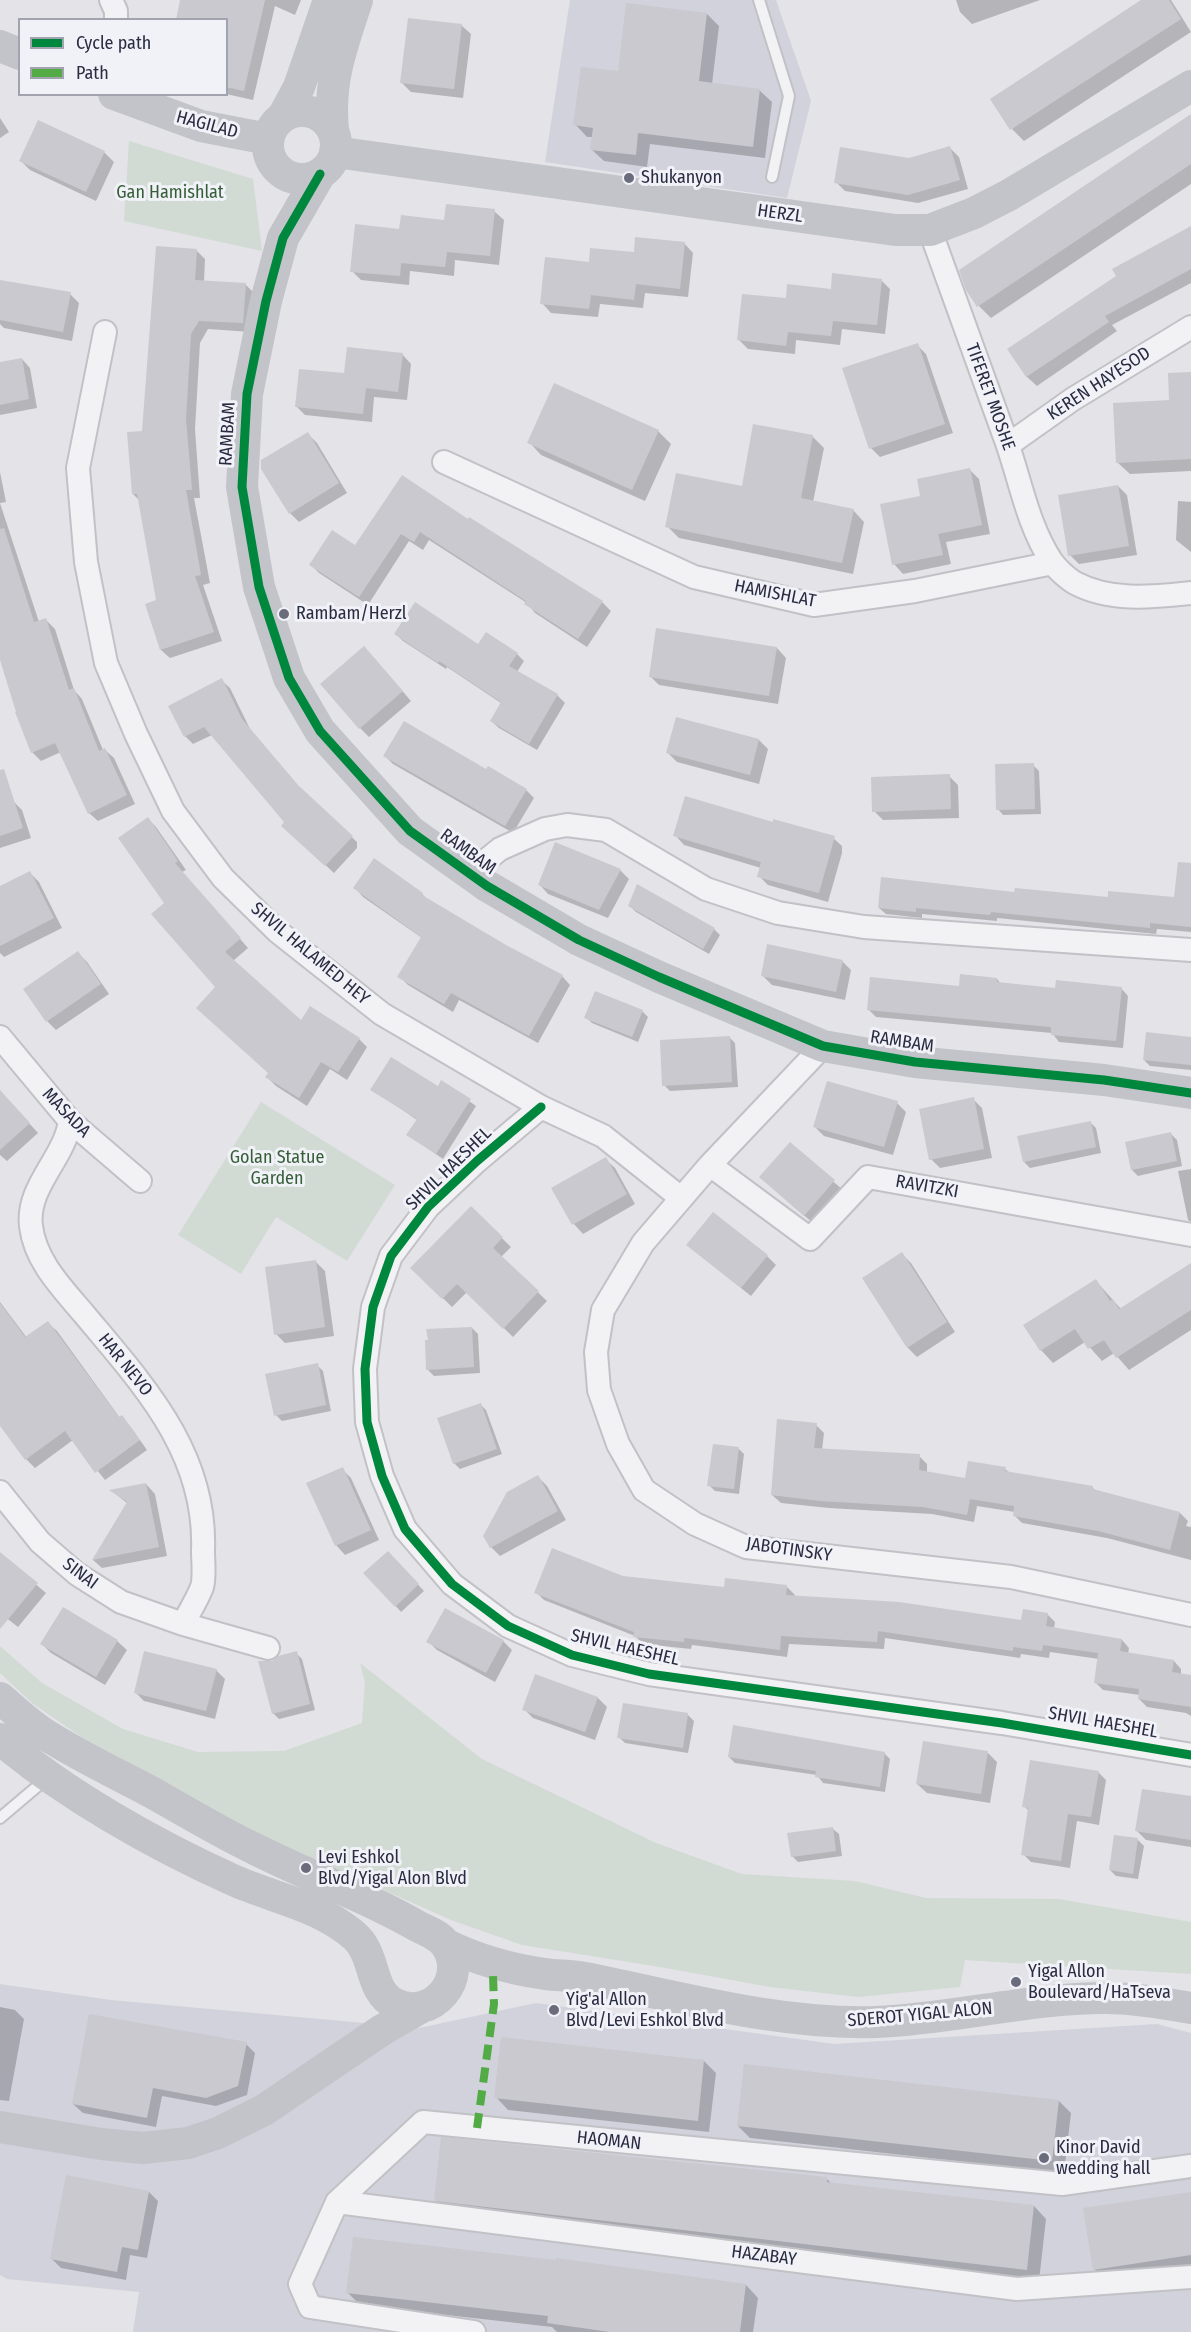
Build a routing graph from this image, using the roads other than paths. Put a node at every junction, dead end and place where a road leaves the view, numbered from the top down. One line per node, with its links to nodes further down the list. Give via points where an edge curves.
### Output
1 (111, 0): 5 (street)
2 (329, 0): 10 (street, via 299,87)
3 (357, 0): 11 (street, via 331,93)
4 (759, 0): 13 (lane, via 789,96)
5 (116, 18)
6 (0, 46): 7 (street)
7 (18, 53)
8 (1191, 86): 14 (street, HERZL, via 1009,195)
9 (119, 96): 10 (street, HAGILAD, via 201,126)
10 (276, 127): 11 (street, via 296,111 309,111 326,120); 12 (street, via 269,156)
11 (329, 152): 12 (street, via 301,179); 14 (street, HERZL, via 895,230); 15 (street, RAMBAM)
12 (278, 169): 15 (street, RAMBAM)
13 (772, 177)
14 (930, 230): 18 (street, TIFERET MOSHE)
15 (283, 238): 22 (street, RAMBAM, via 247,394 242,486 259,587 290,678 320,731 410,831)
16 (1191, 327): 18 (street, KEREN HAYESOD, via 1073,399)
17 (105, 332): 27 (street, SHVIL HALAMED HEY, via 78,468 86,562 106,663 172,811 224,879 286,938 382,1014)
18 (1008, 445): 20 (street, TIFERET MOSHE, via 1026,509)
19 (444, 462): 20 (street, HAMISHLAT, via 694,577 814,605 915,591)
20 (1053, 563): 21 (street, via 1074,582 1101,594 1142,598)
21 (1191, 594)
22 (469, 873): 23 (street, via 500,849 545,829 567,825 606,830 706,889 778,913 864,927); 25 (street, RAMBAM, via 579,940)
23 (1191, 950)
24 (0, 1037): 28 (street, MASADA)
25 (823, 1046): 26 (street, RAMBAM, via 915,1062 1104,1080); 29 (street, JABOTINSKY)
26 (1191, 1093)
27 (541, 1107): 31 (street, SHVIL HALAMED HEY, via 603,1136); 39 (street, SHVIL HAESHEL, via 428,1207 391,1256 374,1307 365,1369 367,1422 382,1476 405,1529 452,1584 508,1626 572,1655 638,1671 1002,1723)
28 (70, 1121): 30 (street, MASADA); 35 (street, HAR NEVO, via 68,1137 33,1202 30,1224 36,1249 52,1277 149,1393 178,1440 200,1497 204,1536 202,1586)
29 (710, 1165): 31 (street, JABOTINSKY); 32 (street, RAVITZKI, via 810,1239 868,1177)
30 (140, 1181)
31 (681, 1198): 34 (street, JABOTINSKY, via 643,1243 603,1310 596,1352 599,1390 618,1443 645,1490 695,1524 746,1547 1011,1577)
32 (1191, 1235)
33 (0, 1492): 35 (street, SINAI, via 40,1542 77,1574 121,1602)
34 (1191, 1615)
35 (183, 1624): 36 (street, SINAI)
36 (268, 1648)
37 (0, 1698): 42 (street, SDEROT YIGAL ALON, via 44,1733 253,1848 390,1910)
38 (0, 1739): 40 (street)
39 (1191, 1755)
40 (49, 1777): 41 (lane); 44 (street, via 141,1833 233,1880 338,1923 358,1939)
41 (0, 1818)
42 (434, 1937): 43 (street, SDEROT YIGAL ALON, via 495,1964); 44 (street, via 410,1928 387,1937 374,1958); 45 (street, via 451,1955 453,1968 451,1981)
43 (544, 1974): 45 (street, SDEROT YIGAL ALON, via 493,1975); 46 (street, SDEROT YIGAL ALON, via 582,1977 754,2012 825,2022 877,2022 1107,1998)
44 (375, 1979): 45 (street, via 386,1998 396,2004 409,2008); 47 (street, SDEROT YIGAL ALON, via 367,2017)
45 (433, 2000): 47 (street, SDEROT YIGAL ALON)
46 (1191, 2008)
47 (344, 2056): 48 (street, SDEROT YIGAL ALON, via 264,2110 188,2143 143,2148)
48 (0, 2127)
49 (1191, 2166): 50 (street, HAOMAN, via 1062,2184 423,2122)
50 (337, 2202): 51 (street, HAZABAY, via 1017,2289); 52 (street, HAOMAN, via 300,2284 310,2307)
51 (1191, 2277)
52 (474, 2332)

